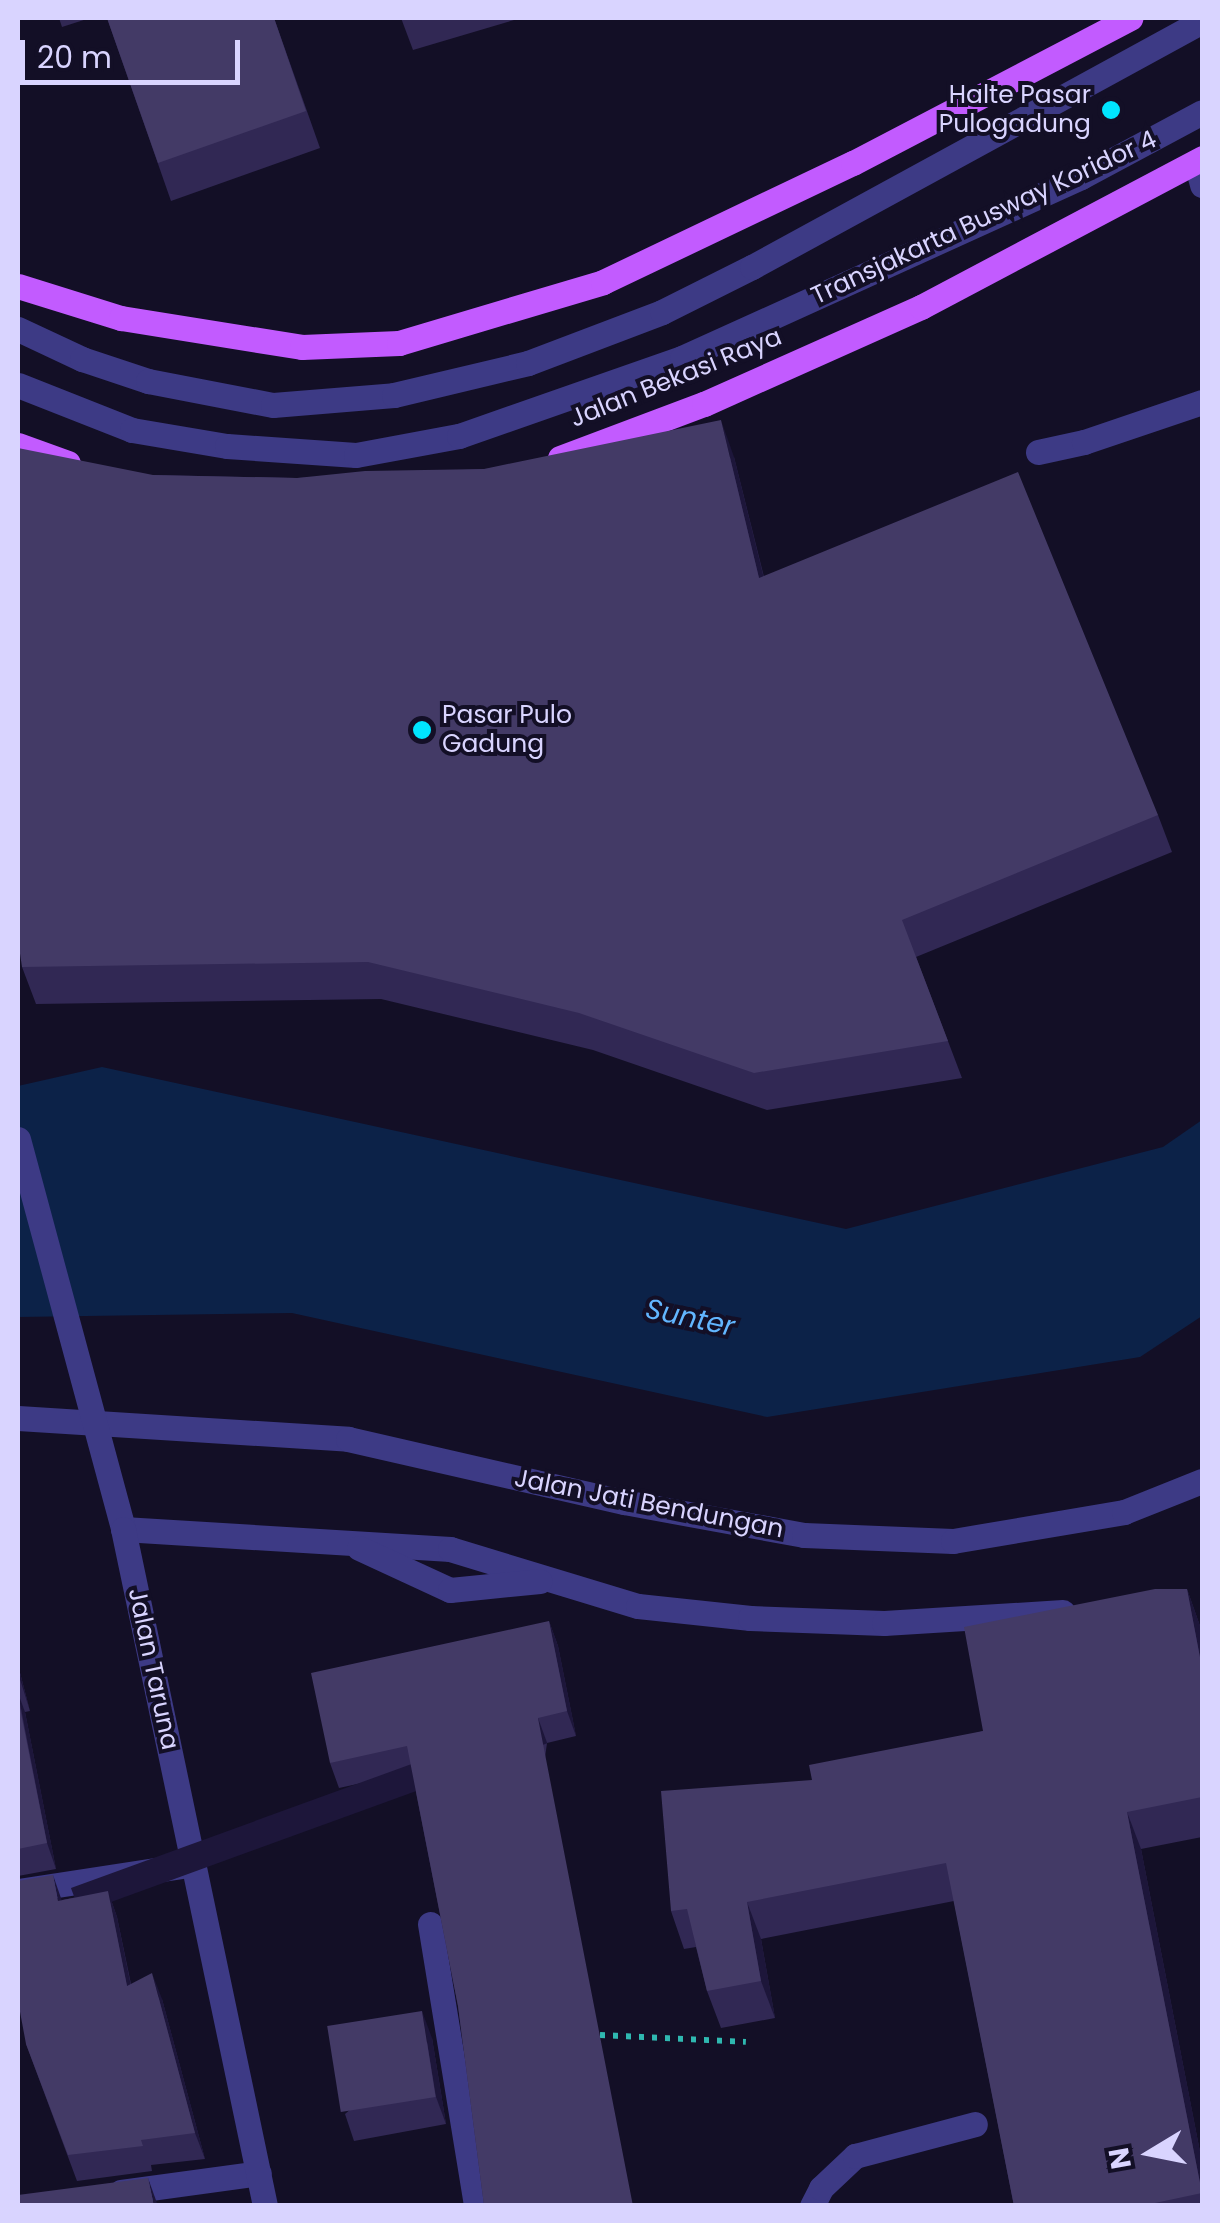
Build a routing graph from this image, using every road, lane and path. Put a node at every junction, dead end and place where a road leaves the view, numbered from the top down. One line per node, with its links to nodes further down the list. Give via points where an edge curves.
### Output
1 (1130, 18): 5 (main road, via 864,157 603,282 399,343 302,346 121,318)
2 (1202, 21): 6 (street, via 752,267 662,312 528,363 394,395 273,405 148,381)
3 (1202, 112): 7 (street, Transjakarta Busway Koridor 4, via 1081,177 734,336 573,400 458,436 356,455 227,446 132,430)
4 (1200, 168): 12 (main road, Jalan Bekasi Raya, via 922,307 704,404)
5 (18, 286)
6 (18, 329)
7 (18, 386)
8 (1202, 402): 10 (street)
9 (18, 445): 11 (main road)
10 (1038, 452)
11 (85, 468)
12 (532, 469)
13 (18, 1139): 15 (street, Jalan Taruna)
14 (18, 1418): 15 (street, Jalan Jati Bendungan)
15 (92, 1423): 16 (street, Jalan Jati Bendungan, via 348,1438 624,1502 804,1535 953,1541 1124,1512); 17 (street, Jalan Taruna)
16 (1202, 1481)
17 (124, 1529): 18 (street); 21 (street, Jalan Taruna)
18 (347, 1542): 19 (street, via 450,1549); 19 (street, via 450,1590)
19 (550, 1580): 20 (street, via 638,1606 750,1618 884,1622)
20 (1084, 1611)
21 (194, 1864): 22 (street); 27 (street, Jalan Taruna)
22 (18, 1891)
23 (430, 1924): 30 (street)
24 (580, 2034): 25 (path)
25 (746, 2042)
26 (975, 2124): 31 (street, via 855,2156)
27 (259, 2173): 28 (street); 29 (street, Jalan Taruna)
28 (95, 2195)
29 (265, 2206)
30 (476, 2206)
31 (812, 2206)

